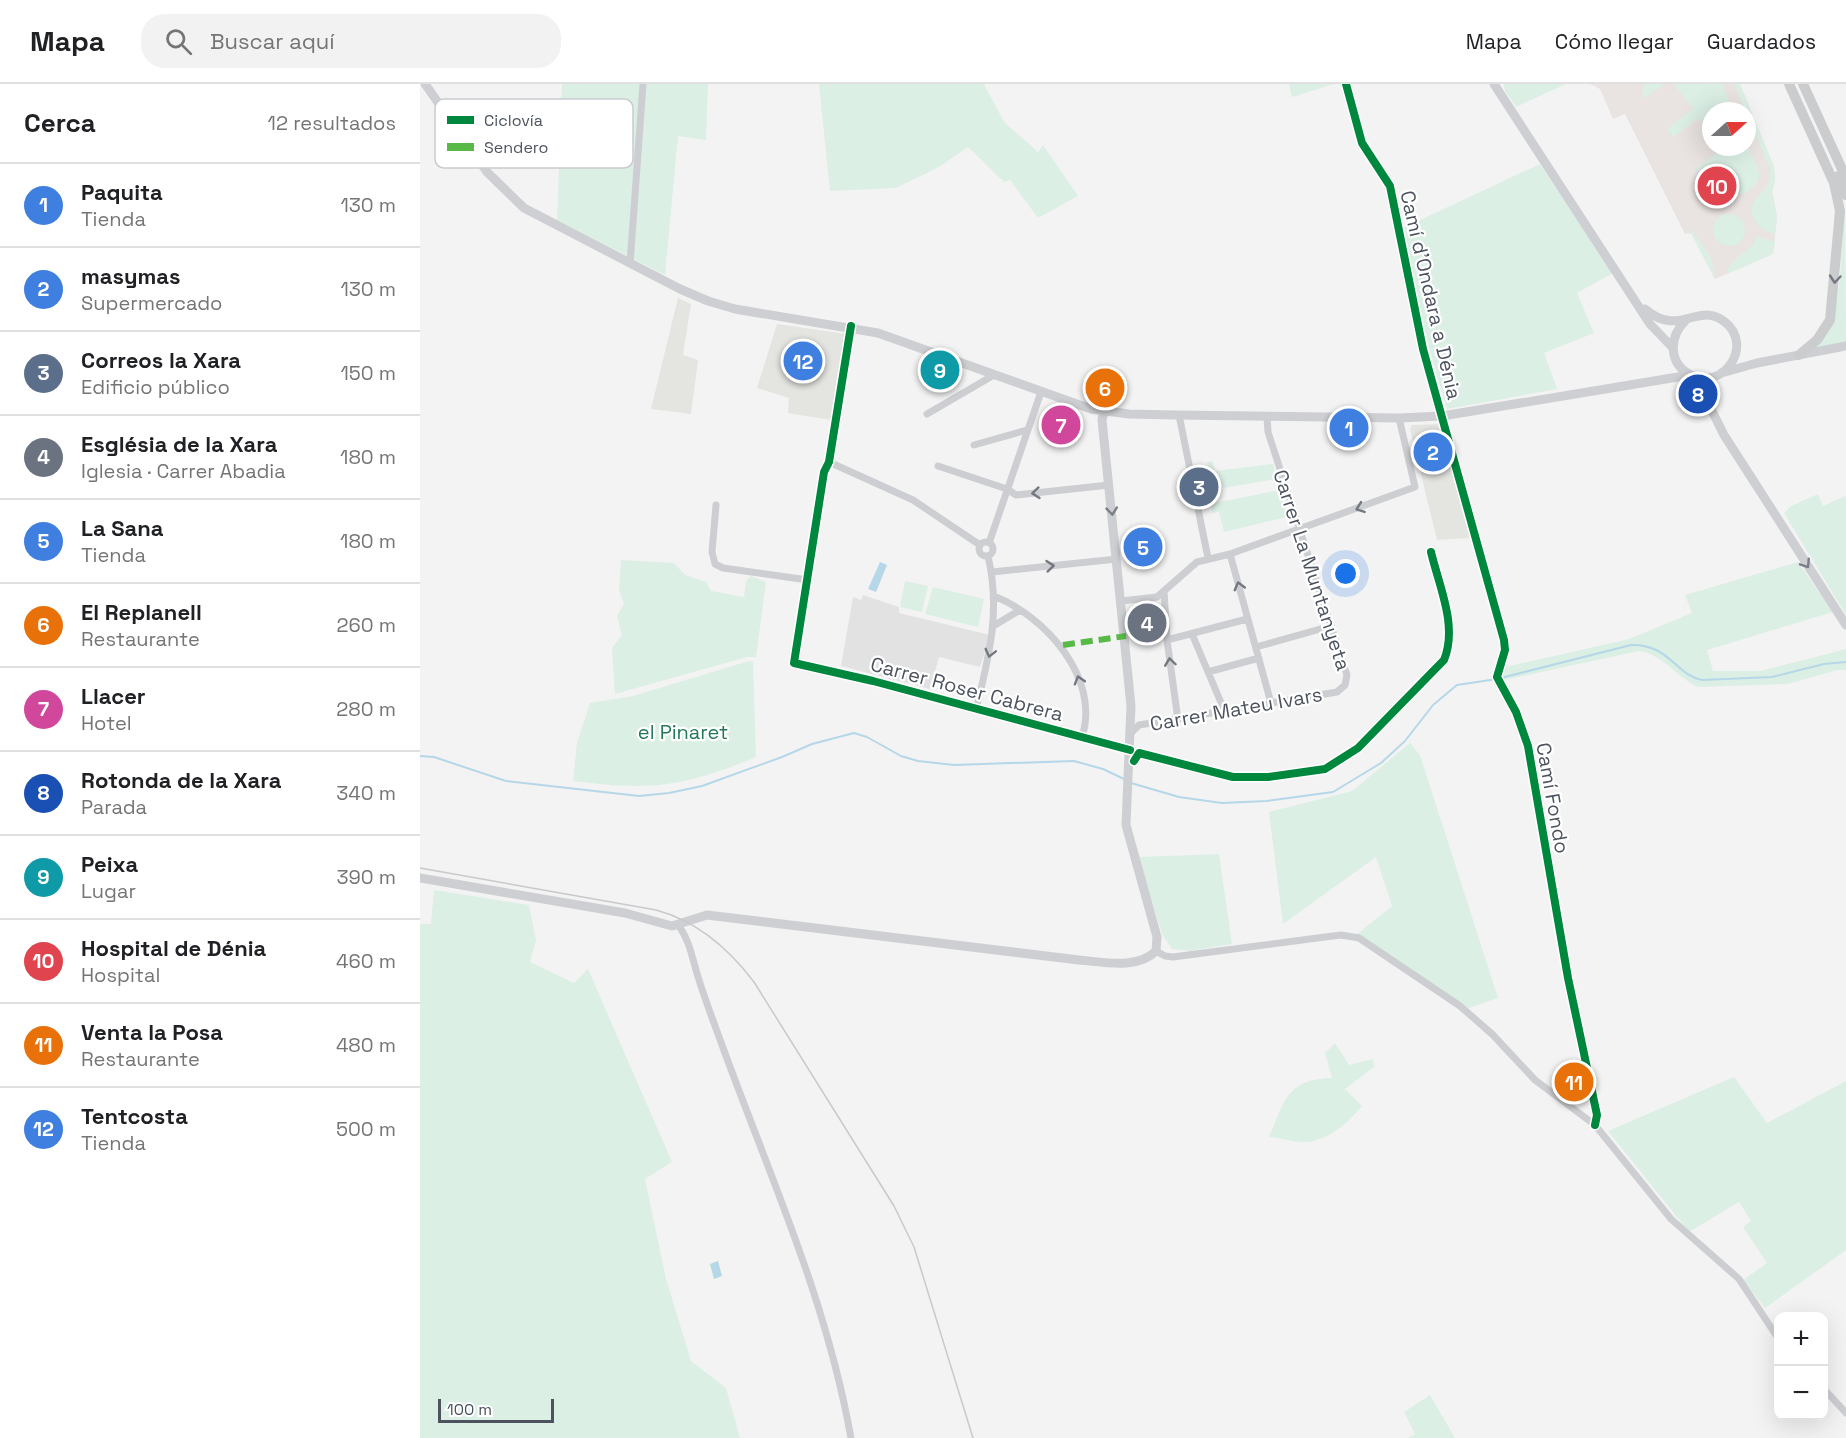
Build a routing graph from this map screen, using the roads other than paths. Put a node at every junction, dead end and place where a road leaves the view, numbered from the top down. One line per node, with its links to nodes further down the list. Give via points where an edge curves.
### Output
1 (425, 84): 8 (main road)
2 (643, 84): 12 (street)
3 (1346, 84): 32 (street, Camí d’Ondara a Dénia, via 1362,143 1390,186 1413,310)
4 (1494, 84): 13 (main road)
5 (1789, 84): 19 (main road, one-way to 19, via 1834,183 1840,221 1830,320 1817,340)
6 (1796, 84): 11 (main road)
7 (1803, 84): 10 (main road)
8 (436, 99)
9 (484, 168): 12 (main road, via 509,196 534,215)
10 (1846, 178)
11 (1846, 195)
12 (630, 264): 15 (main road, via 708,301 759,313)
13 (1636, 302): 14 (main road, via 1662,321); 18 (main road)
14 (1685, 321): 17 (main road, via 1703,314 1718,317 1732,330); 18 (main road, via 1676,333)
15 (851, 326): 23 (main road, via 903,340); 37 (street)
16 (1846, 346): 19 (main road)
17 (1737, 347): 21 (main road, via 1742,356); 22 (main road)
18 (1673, 348): 20 (main road)
19 (1799, 355): 21 (main road)
20 (1676, 360): 24 (main road); 26 (main road, via 1671,371)
21 (1757, 363): 22 (main road)
22 (1725, 372): 25 (main road)
23 (994, 375): 27 (main road); 30 (street)
24 (1692, 376): 25 (main road); 26 (main road); 28 (main road)
25 (1713, 378): 28 (main road, via 1706,389)
26 (1655, 381): 32 (main road)
27 (1041, 392): 29 (main road); 35 (street)
28 (1706, 403): 57 (main road, one-way to 57)
29 (1104, 411): 31 (main road); 39 (main road)
30 (927, 414)
31 (1179, 415): 33 (main road); 47 (street)
32 (1442, 416): 34 (main road); 77 (street, Camí Fondo, via 1504,640 1497,677 1528,746)
33 (1267, 417): 34 (main road); 42 (street, Carrer La Muntanyeta)
34 (1399, 418): 42 (street, one-way to 42, via 1415,488)
35 (1027, 430): 36 (street); 40 (street)
36 (974, 446)
37 (829, 462): 44 (street, via 913,500); 50 (street, via 824,472)
38 (938, 466): 40 (street)
39 (1109, 485): 40 (street, one-way to 40, via 1016,495); 48 (main road, one-way to 48)
40 (1007, 489): 43 (street)
41 (716, 505): 50 (street, via 712,552 715,564)
42 (1299, 530): 45 (street); 58 (street, Carrer La Muntanyeta)
43 (989, 543): 44 (street); 46 (street, via 993,550)
44 (980, 545): 46 (street, via 980,554)
45 (1230, 554): 47 (street); 55 (street, one-way to 45)
46 (988, 556): 49 (street)
47 (1208, 558): 51 (street)
48 (1117, 559): 49 (street, one-way to 48); 53 (main road)
49 (992, 572): 52 (street)
50 (808, 580): 66 (street, Carrer Roser Cabrera, via 794,663 834,670)
51 (1164, 591): 53 (street, via 1157,597); 60 (street)
52 (994, 596): 54 (street); 56 (street)
53 (1121, 601): 68 (main road)
54 (1020, 610): 56 (street); 72 (street, one-way to 54, via 1085,709 1075,667 1060,647)
55 (1247, 619): 59 (street); 61 (street)
56 (994, 625): 66 (street, one-way to 66)
57 (1846, 625)
58 (1331, 626): 61 (street); 64 (street, Carrer La Muntanyeta, via 1347,675)
59 (1192, 634): 60 (street); 63 (street)
60 (1167, 640): 69 (street, one-way to 60)
61 (1256, 647): 62 (street)
62 (1259, 658): 63 (street); 65 (street)
63 (1208, 672): 67 (street)
64 (1343, 687): 65 (street, Carrer Mateu Ivars)
65 (1271, 704): 67 (street, Carrer Mateu Ivars)
66 (976, 710): 72 (street, Carrer Roser Cabrera)
67 (1226, 712): 69 (street, Carrer Mateu Ivars)
68 (1131, 716): 70 (main road); 71 (main road)
69 (1178, 720): 70 (street, Carrer Mateu Ivars)
70 (1141, 724): 71 (street, Carrer Mateu Ivars)
71 (1132, 732): 73 (main road)
72 (1082, 737): 73 (street, Carrer Roser Cabrera)
73 (1130, 750): 76 (main road, via 1127,835 1155,925)
74 (420, 878): 75 (main road)
75 (678, 925): 76 (main road, via 708,915 1103,962 1138,962); 81 (street, via 824,1318)
76 (1155, 951): 77 (street, via 1173,957 1341,935 1359,938 1460,1006 1535,1080)
77 (1596, 1125): 78 (street, via 1671,1219 1739,1279)
78 (1774, 1331)
79 (1828, 1393): 80 (street)
80 (1846, 1413)
81 (851, 1438)

